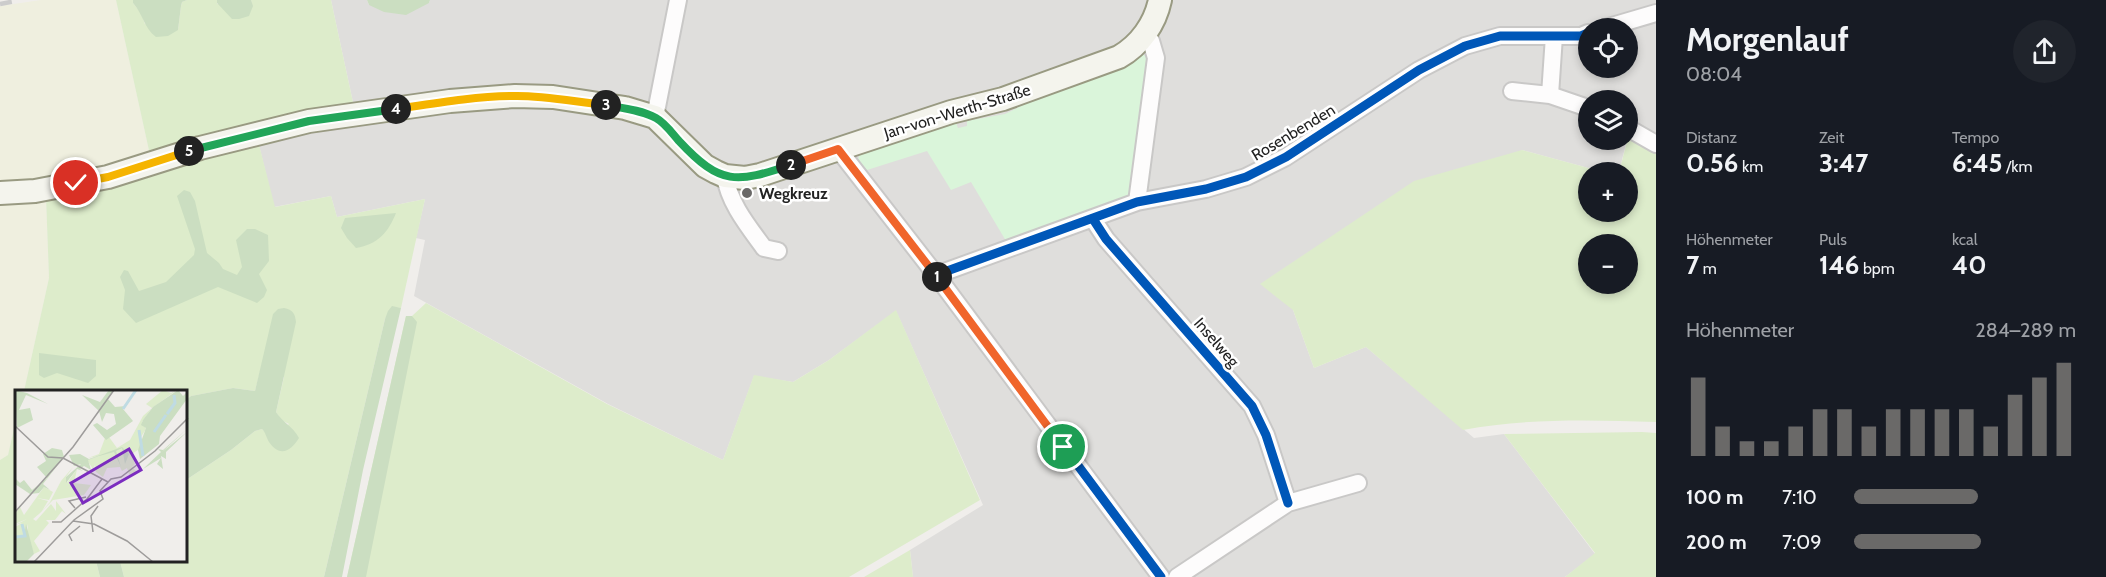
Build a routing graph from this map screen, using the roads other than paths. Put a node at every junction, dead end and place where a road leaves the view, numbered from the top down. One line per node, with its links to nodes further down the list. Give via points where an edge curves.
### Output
1 (678, 0): 11 (street)
2 (1160, 0): 5 (main road, Jan-von-Werth-Straße)
3 (1656, 14): 4 (street)
4 (1638, 19)
5 (1144, 36): 14 (main road, Jan-von-Werth-Straße, via 1119,57 1003,99); 17 (street, via 1151,41 1156,58)
6 (1554, 36): 7 (street, Rosenbenden); 9 (street); 17 (street, Rosenbenden, via 1500,36 1465,46 1419,70 1286,157 1246,177)
7 (1578, 36)
8 (1512, 91): 9 (street)
9 (1550, 95): 10 (street)
10 (1578, 105)
11 (656, 117): 15 (main road, via 705,166); 16 (main road, via 625,108 553,98 515,96 450,101 309,121 200,148 108,177 35,191)
12 (1638, 134): 13 (street)
13 (1656, 144)
14 (838, 149): 15 (main road, Jan-von-Werth-Straße, via 760,175); 20 (street)
15 (725, 176): 19 (street, via 726,188 744,221 764,248)
16 (0, 193)
17 (1137, 202): 18 (street, Rosenbenden)
18 (1093, 219): 20 (street, Rosenbenden); 22 (street, Inselweg, via 1106,239 1252,406 1266,435)
19 (778, 251)
20 (936, 275): 23 (street)
21 (1358, 483): 22 (street)
22 (1288, 503): 24 (street)
23 (1161, 577)
24 (1177, 577)

